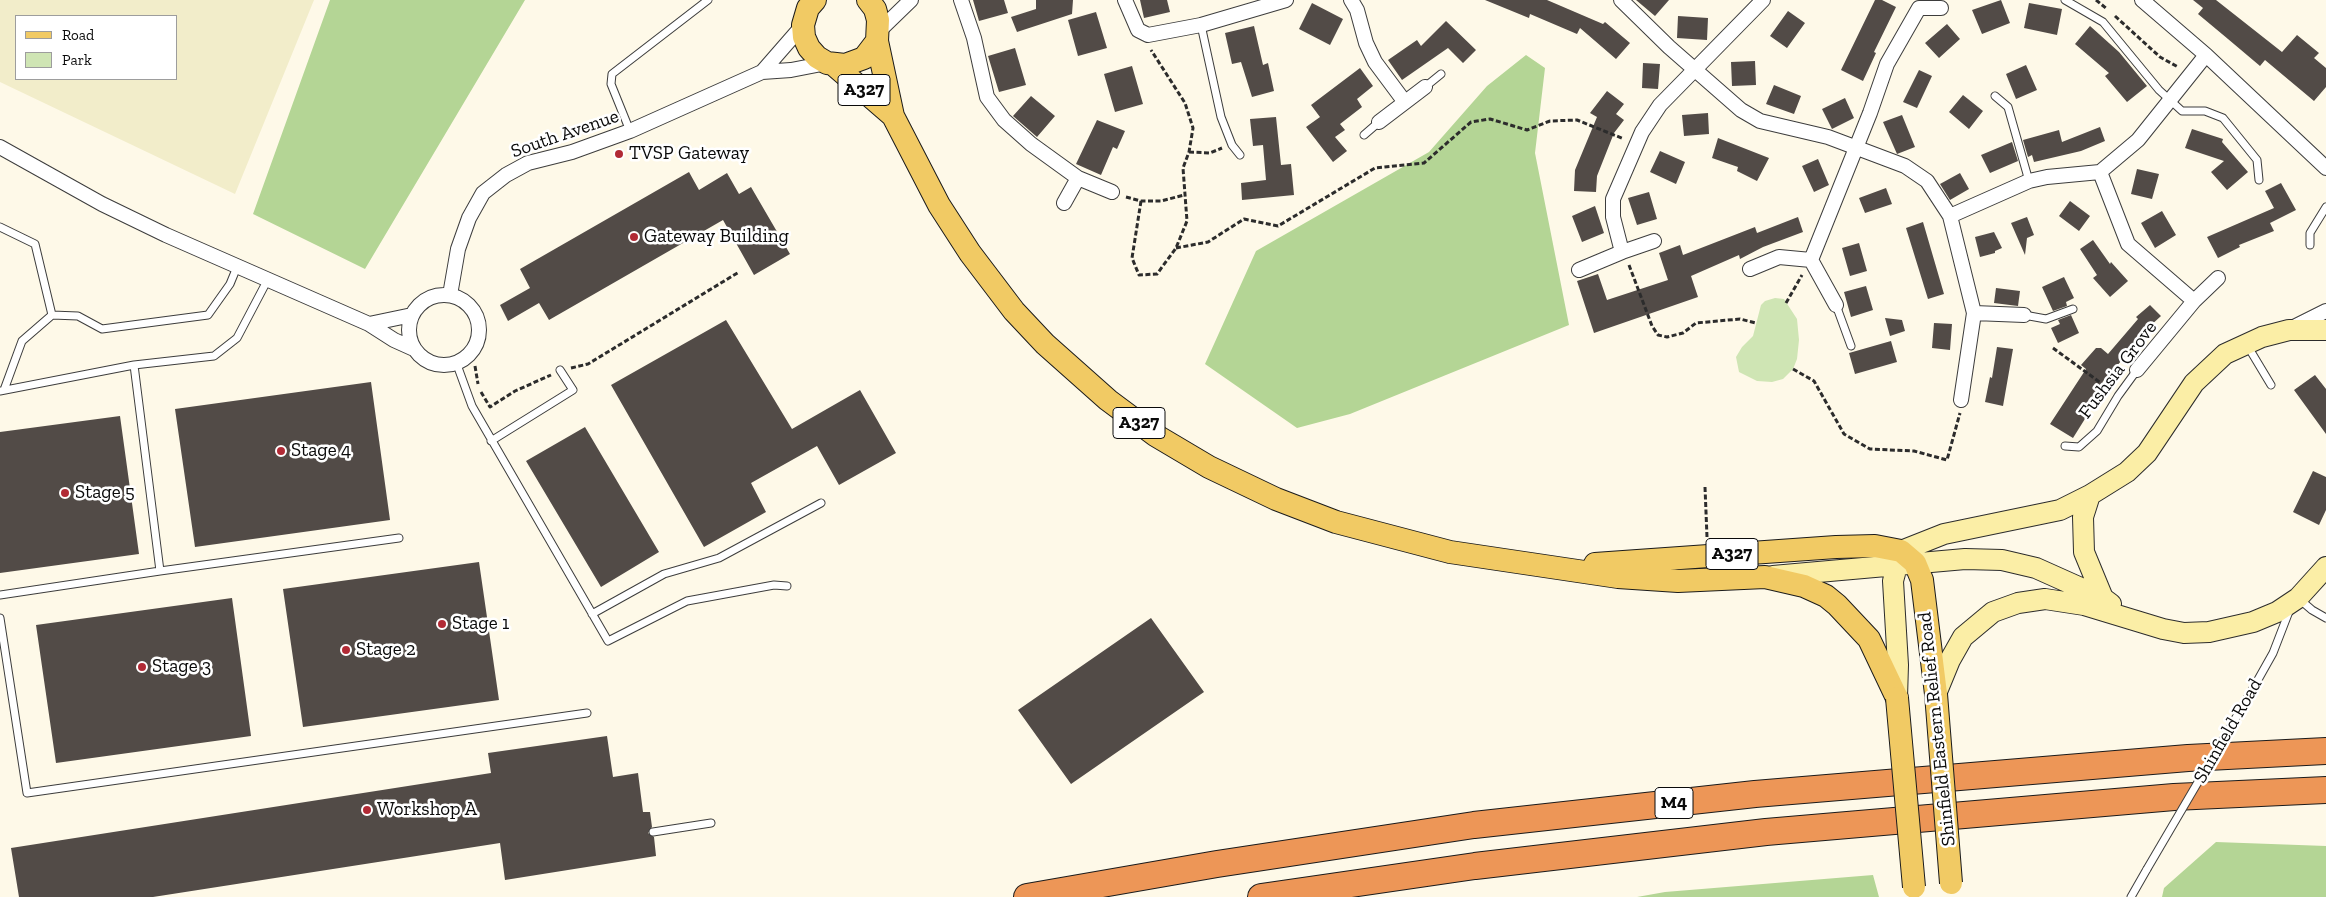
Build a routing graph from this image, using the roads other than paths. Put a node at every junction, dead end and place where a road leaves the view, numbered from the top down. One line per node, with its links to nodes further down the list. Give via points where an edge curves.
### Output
1 (708, 0): 28 (lane, via 612,74 610,84)
2 (868, 0): 16 (main road, Shinfield Eastern Relief Road, via 875,9)
3 (911, 0): 16 (street)
4 (961, 0): 35 (street, via 974,38 987,97 1004,120)
5 (1125, 0): 15 (street, via 1138,30 1148,35)
6 (1286, 0): 15 (street)
7 (1350, 0): 25 (street, via 1357,10 1375,62)
8 (1622, 0): 19 (street)
9 (1762, 0): 19 (street)
10 (2065, 0): 24 (lane, via 2103,22)
11 (2142, 0): 17 (street)
12 (1916, 4): 13 (street); 31 (street, via 1887,64)
13 (1941, 8)
14 (806, 10): 18 (main road, Shinfield Eastern Relief Road, via 804,37 809,48); 20 (street, South Avenue)
15 (1201, 25): 32 (lane, via 1221,117 1232,145)
16 (878, 36): 18 (main road, via 864,58 855,63); 26 (main road, Shinfield Eastern Relief Road / A327)
17 (2206, 55): 24 (street); 33 (street)
18 (831, 64): 20 (street, South Avenue); 26 (main road, Shinfield Eastern Relief Road / A327)
19 (1694, 70): 31 (street, via 1741,110 1760,121 1828,137); 45 (street, via 1660,105 1636,145 1613,199 1613,217)
20 (762, 72): 28 (street, South Avenue)
21 (1441, 74): 22 (lane)
22 (1425, 87): 25 (street)
23 (1995, 96): 37 (lane, via 2008,107)
24 (2170, 100): 34 (street, via 2138,140); 36 (lane, via 2182,111 2205,111 2223,118 2257,160)
25 (1404, 101): 27 (street)
26 (893, 116): 80 (main road, Shinfield Eastern Relief Road / A327, via 954,229 1014,311 1076,373 1154,435 1209,467 1276,499 1336,522 1450,552)
27 (1379, 122): 29 (lane)
28 (630, 131): 52 (street, South Avenue, via 572,152 528,163 484,193 469,218 458,249)
29 (1364, 135)
30 (0, 147): 47 (street, via 102,204)
31 (1856, 148): 41 (street, via 1905,166 1927,181); 46 (street)
32 (1240, 155)
33 (2326, 168)
34 (2100, 172): 37 (street); 53 (street, via 2128,244)
35 (1078, 178): 38 (street); 39 (street)
36 (2258, 180)
37 (2029, 181): 41 (street)
38 (1112, 192)
39 (1064, 203)
40 (2326, 207): 44 (lane, via 2310,233)
41 (1950, 216): 57 (street)
42 (0, 227): 58 (lane, via 35,244)
43 (1654, 241): 45 (street)
44 (2310, 245)
45 (1623, 252): 49 (street)
46 (1811, 260): 48 (street, via 1779,257); 54 (street)
47 (237, 267): 51 (street); 58 (lane, via 230,284 208,316 102,329 78,316)
48 (1750, 269)
49 (1579, 270)
50 (2218, 278): 53 (street, Fushsia Grove)
51 (268, 281): 61 (street); 68 (lane, via 237,338 214,356)
52 (450, 295): 59 (street, via 428,299); 67 (street, via 459,298 472,310 478,326 476,344)
53 (2194, 301): 70 (street, Fushsia Grove)
54 (1836, 306): 65 (lane)
55 (2073, 308): 60 (lane, via 2046,319)
56 (2326, 311): 62 (street)
57 (1974, 313): 60 (street); 73 (street)
58 (52, 315): 72 (lane, via 22,341)
59 (412, 315): 61 (street); 66 (street, via 409,330)
60 (2024, 315)
61 (369, 324): 66 (street)
62 (2289, 330): 63 (main road); 64 (main road)
63 (2326, 330)
64 (2246, 344): 71 (lane); 76 (main road, via 2225,354 2194,383 2147,453 2127,472)
65 (1851, 346)
66 (414, 349): 67 (street, via 433,363)
67 (456, 362): 74 (lane, via 472,406)
68 (134, 365): 72 (lane); 82 (lane)
69 (560, 370): 74 (lane, via 573,390)
70 (2137, 370): 75 (lane, Fushsia Grove, via 2097,430 2080,447)
71 (2271, 385)
72 (2, 390)
73 (1961, 400)
74 (491, 441): 88 (lane)
75 (2065, 446)
76 (2090, 495): 79 (main road, via 2060,510 1944,534); 86 (main road, via 2083,517 2084,552)
77 (821, 503): 88 (lane, via 719,558 664,574)
78 (399, 538): 82 (lane)
79 (1904, 560): 80 (main road, Shinfield Eastern Relief Road / A327, via 1875,546); 83 (main road, Shinfield Eastern Relief Road); 86 (main road, via 2002,560 2036,568); 92 (main road, Shinfield Eastern Relief Road, via 1922,580); 93 (main road, via 1893,581)
80 (1562, 567): 83 (main road, Shinfield Eastern Relief Road / A327, via 1618,577 1678,581)
81 (2326, 567): 87 (main road, Shinfield Road)
82 (160, 572): 85 (lane)
83 (1765, 576): 93 (main road, Shinfield Eastern Relief Road / A327, via 1804,586 1826,596 1848,615 1869,639)
84 (787, 586): 88 (lane, via 774,585 687,601 608,642)
85 (0, 595)
86 (2103, 598): 91 (main road)
87 (2295, 601): 90 (lane); 91 (main road, via 2259,620 2209,632 2184,633); 103 (lane, Shinfield Road, bridge, via 2273,653)
88 (592, 614)
89 (0, 618): 94 (lane, via 27,793)
90 (2326, 618)
91 (2137, 623): 92 (main road, via 2084,605 2045,599 2018,603 1993,612 1963,637)
92 (1936, 694): 99 (main road, Shinfield Eastern Relief Road, bridge)
93 (1897, 698): 100 (main road, Shinfield Eastern Relief Road / A327, bridge)
94 (587, 713)
95 (2326, 751): 101 (highway, M4, via 2188,758 1765,793 1474,825)
96 (2326, 790): 102 (highway, M4, via 2164,798 1766,832 1475,866)
97 (711, 823): 98 (lane)
98 (653, 832)
99 (1952, 890)
100 (1915, 892)
101 (1027, 897)
102 (1261, 897)
103 (2131, 897)

